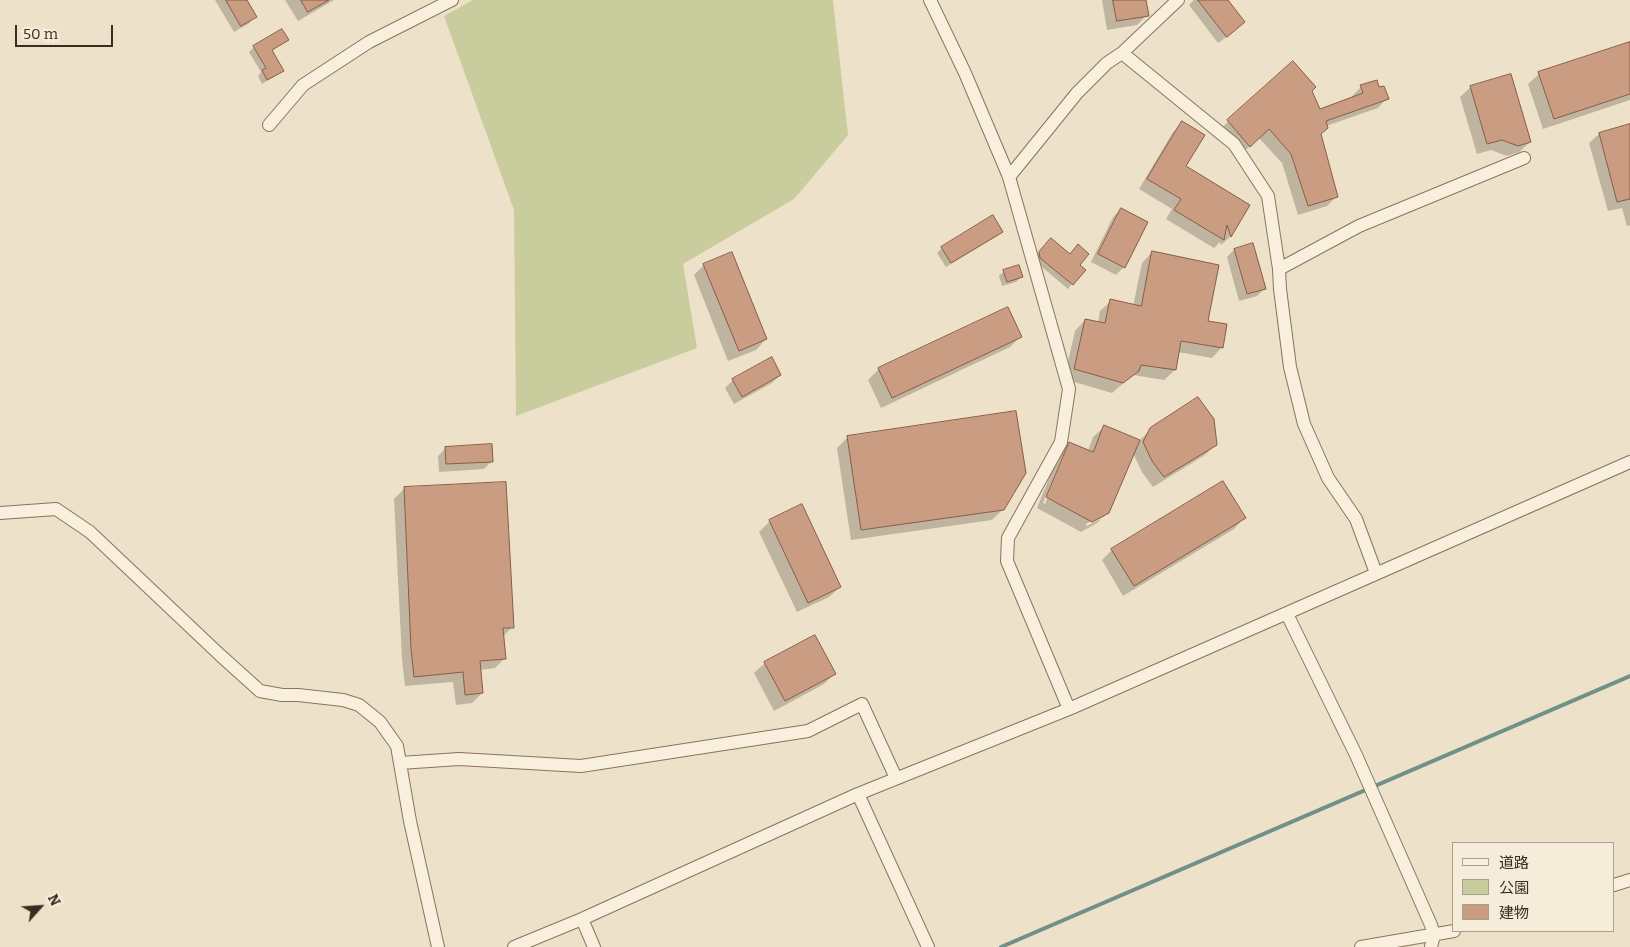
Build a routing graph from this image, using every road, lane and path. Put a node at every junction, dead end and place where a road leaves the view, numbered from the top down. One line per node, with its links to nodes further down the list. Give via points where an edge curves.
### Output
1 (452, 0): 5 (street, via 369,42 303,85)
2 (930, 0): 7 (street)
3 (1178, 0): 4 (street)
4 (1122, 53): 7 (street, via 1077,93); 8 (street, via 1234,144 1268,196)
5 (268, 125)
6 (1524, 158): 8 (street, via 1359,226)
7 (1009, 177): 13 (street, via 1069,389 1060,442 1008,538 1007,561)
8 (1279, 269): 11 (street, via 1290,367 1304,424 1328,478 1356,519)
9 (1630, 462): 11 (street)
10 (0, 514): 14 (street, via 56,509 90,532 260,691 343,700 359,706 380,722 397,746)
11 (1376, 573): 12 (street)
12 (1287, 614): 13 (street); 21 (street, via 1356,755)
13 (1068, 709): 15 (street)
14 (400, 762): 15 (street, via 459,758 581,766 808,731 862,704); 22 (street)
15 (896, 778): 16 (street)
16 (858, 794): 19 (street); 25 (street)
17 (1630, 880): 18 (street)
18 (1615, 885)
19 (582, 919): 23 (street); 24 (street)
20 (1452, 932): 21 (street)
21 (1433, 941): 26 (street)
22 (438, 947)
23 (514, 947)
24 (594, 947)
25 (928, 947)
26 (1361, 947)

